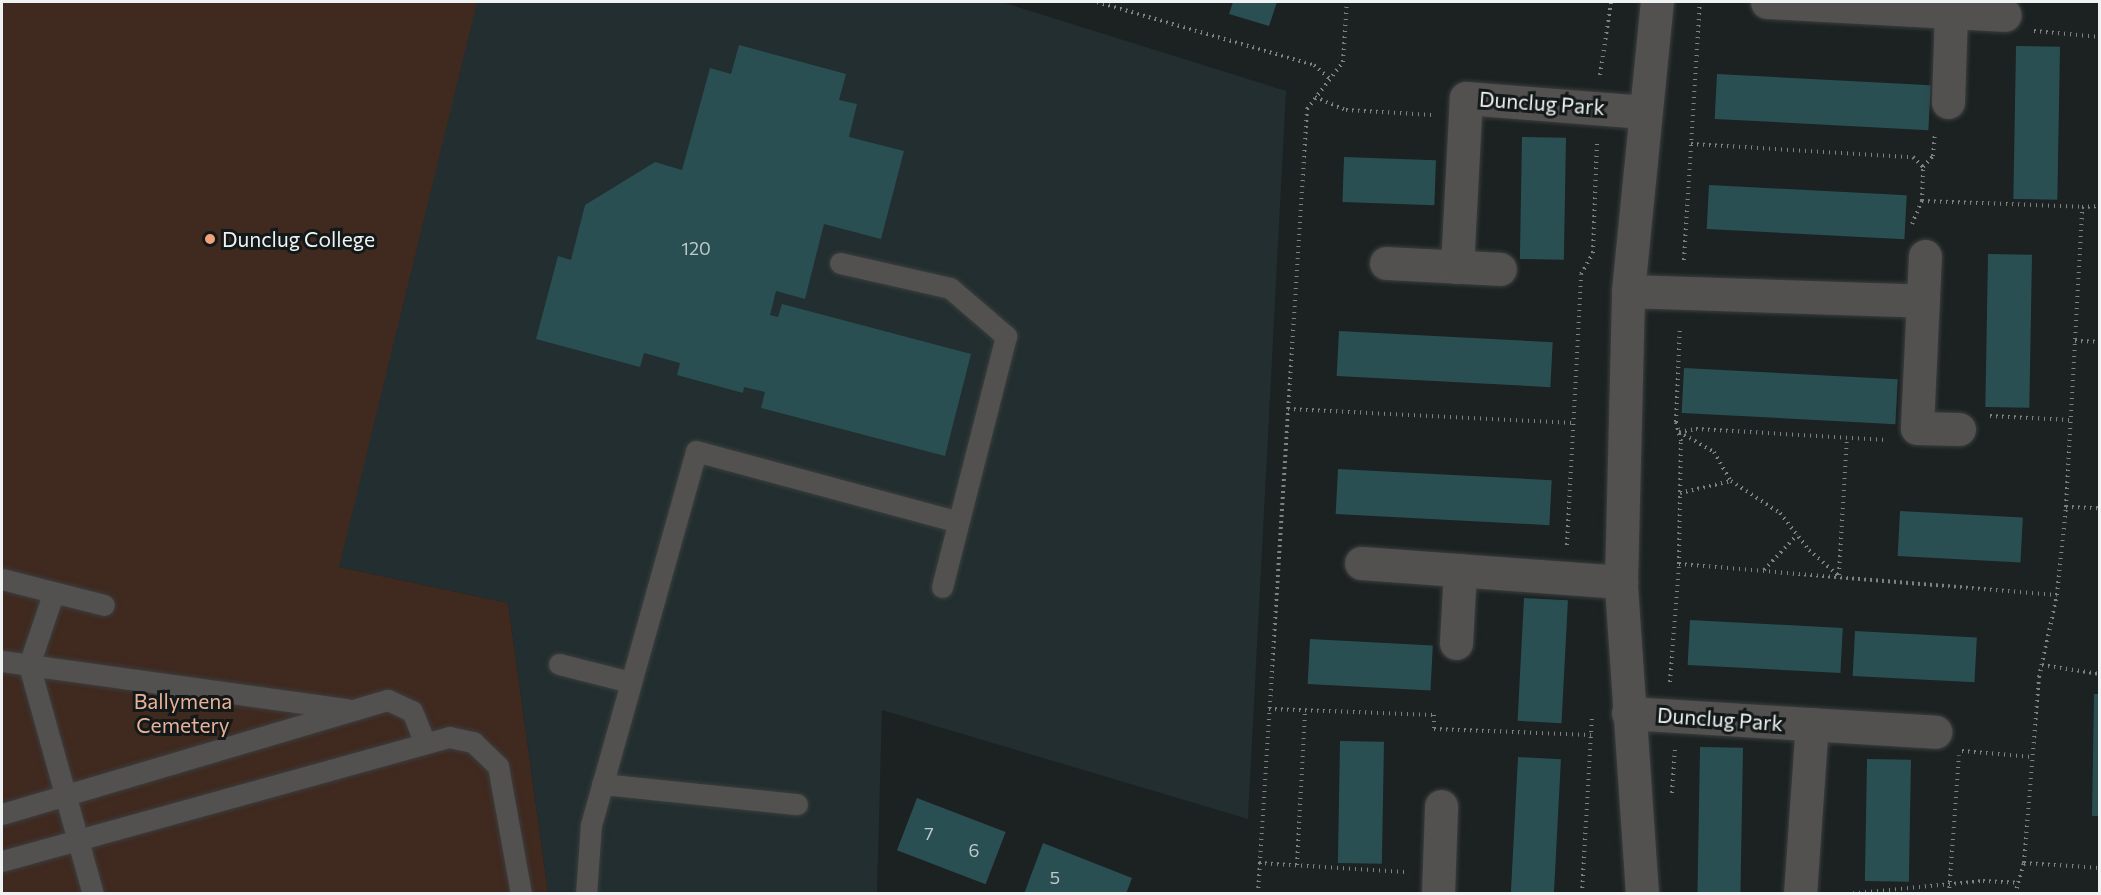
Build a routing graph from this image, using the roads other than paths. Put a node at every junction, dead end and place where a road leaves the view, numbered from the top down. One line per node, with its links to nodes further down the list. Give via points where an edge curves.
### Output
1 (1657, 2): 7 (street, Dunclug Park)
2 (1767, 2): 3 (street)
3 (1840, 5): 4 (street)
4 (1951, 13): 5 (street); 6 (street)
5 (2005, 15)
6 (1948, 102)
7 (1643, 112): 11 (street, Dunclug Park, via 1466,98); 13 (street, Dunclug Park)
8 (1924, 256): 14 (street)
9 (840, 263): 16 (lane, via 950,288 1006,336)
10 (1386, 263): 11 (street)
11 (1457, 267): 12 (street)
12 (1500, 269)
13 (1628, 291): 14 (street); 20 (street, Dunclug Park)
14 (1923, 301): 15 (street, via 1917,428)
15 (1959, 429)
16 (957, 521): 21 (lane); 28 (lane, via 696,451)
17 (1361, 563): 18 (street)
18 (1460, 570): 20 (street); 24 (street)
19 (2, 579): 22 (lane)
20 (1621, 582): 30 (street, Dunclug Park)
21 (942, 587)
22 (53, 594): 23 (lane); 27 (lane)
23 (104, 605)
24 (1456, 643)
25 (2, 661): 27 (lane)
26 (559, 664): 28 (lane)
27 (29, 665): 29 (lane); 35 (lane)
28 (630, 682): 34 (lane)
29 (356, 710): 32 (lane, via 388,700 403,704 412,711); 35 (lane)
30 (1628, 713): 31 (street, Dunclug Park); 45 (street, Dunclug Park)
31 (1812, 724): 33 (street, Dunclug Park); 46 (street, Dunclug Park)
32 (424, 741): 39 (lane); 43 (lane, via 460,738 483,749 498,766)
33 (1947, 742)
34 (602, 784): 36 (lane); 44 (lane, via 591,825)
35 (65, 796): 38 (lane); 39 (lane)
36 (797, 804)
37 (1440, 806): 41 (street)
38 (2, 814)
39 (78, 840): 40 (lane); 42 (lane)
40 (2, 861)
41 (1438, 885)
42 (93, 894)
43 (520, 894)
44 (586, 894)
45 (1642, 894)
46 (1800, 894)

